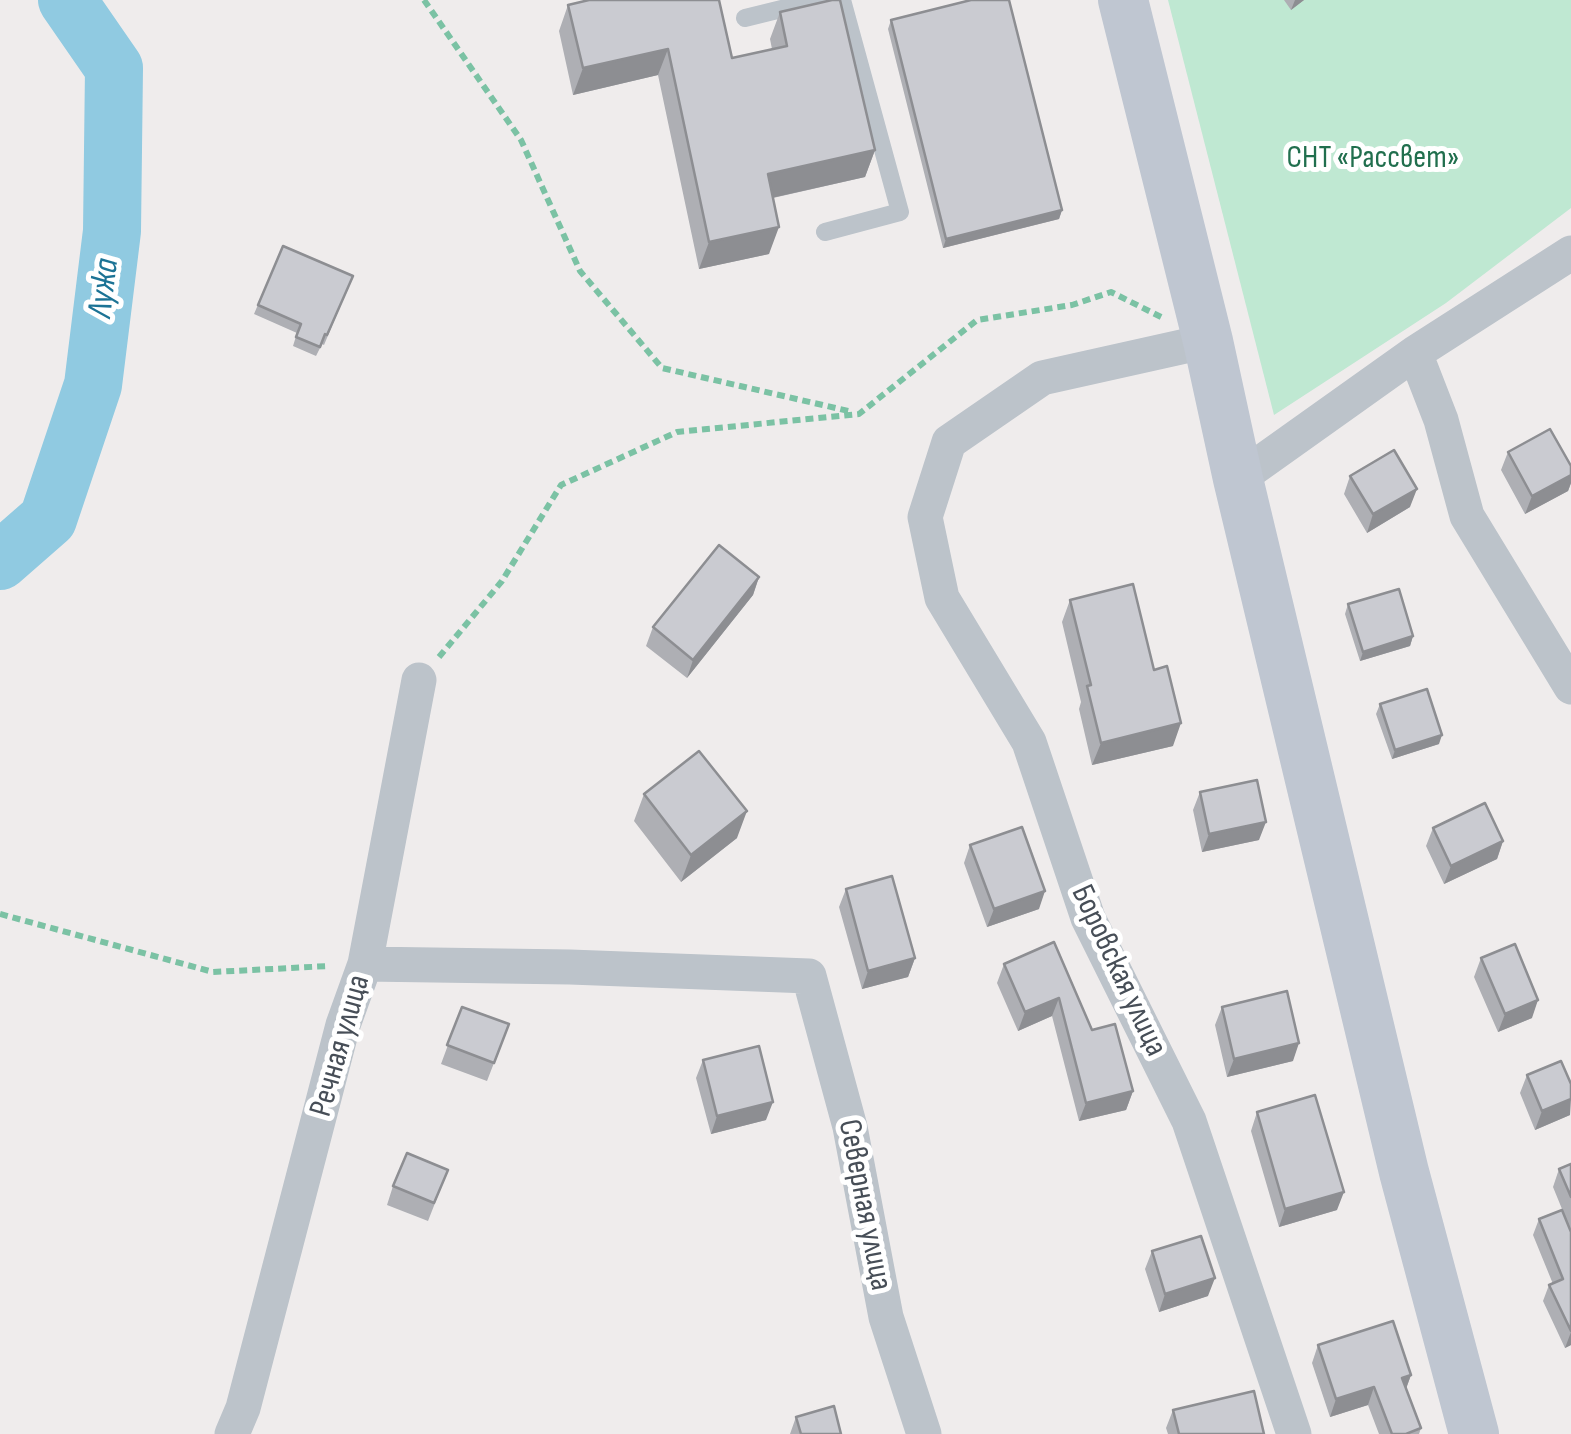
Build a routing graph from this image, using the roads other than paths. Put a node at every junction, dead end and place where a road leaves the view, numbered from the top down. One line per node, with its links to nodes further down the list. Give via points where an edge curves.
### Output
1 (818, 0): 4 (lane)
2 (842, 0): 5 (lane, via 900,212)
3 (1133, 5): 7 (main road)
4 (745, 18)
5 (825, 232)
6 (1571, 253): 8 (street)
7 (1208, 341): 9 (main road); 15 (street, Боровская улица, via 1042,378 948,442 925,518 942,598 1029,742 1088,918 1189,1122)
8 (1414, 353): 9 (street); 11 (street, via 1467,516)
9 (1238, 478): 16 (main road, via 1404,1172)
10 (420, 680): 12 (street, Речная улица)
11 (1571, 687)
12 (365, 964): 13 (street, Речная улица); 14 (street, Северная улица, via 809,976 850,1127 886,1317)
13 (238, 1421)
14 (924, 1434)
15 (1294, 1434)
16 (1474, 1434)

